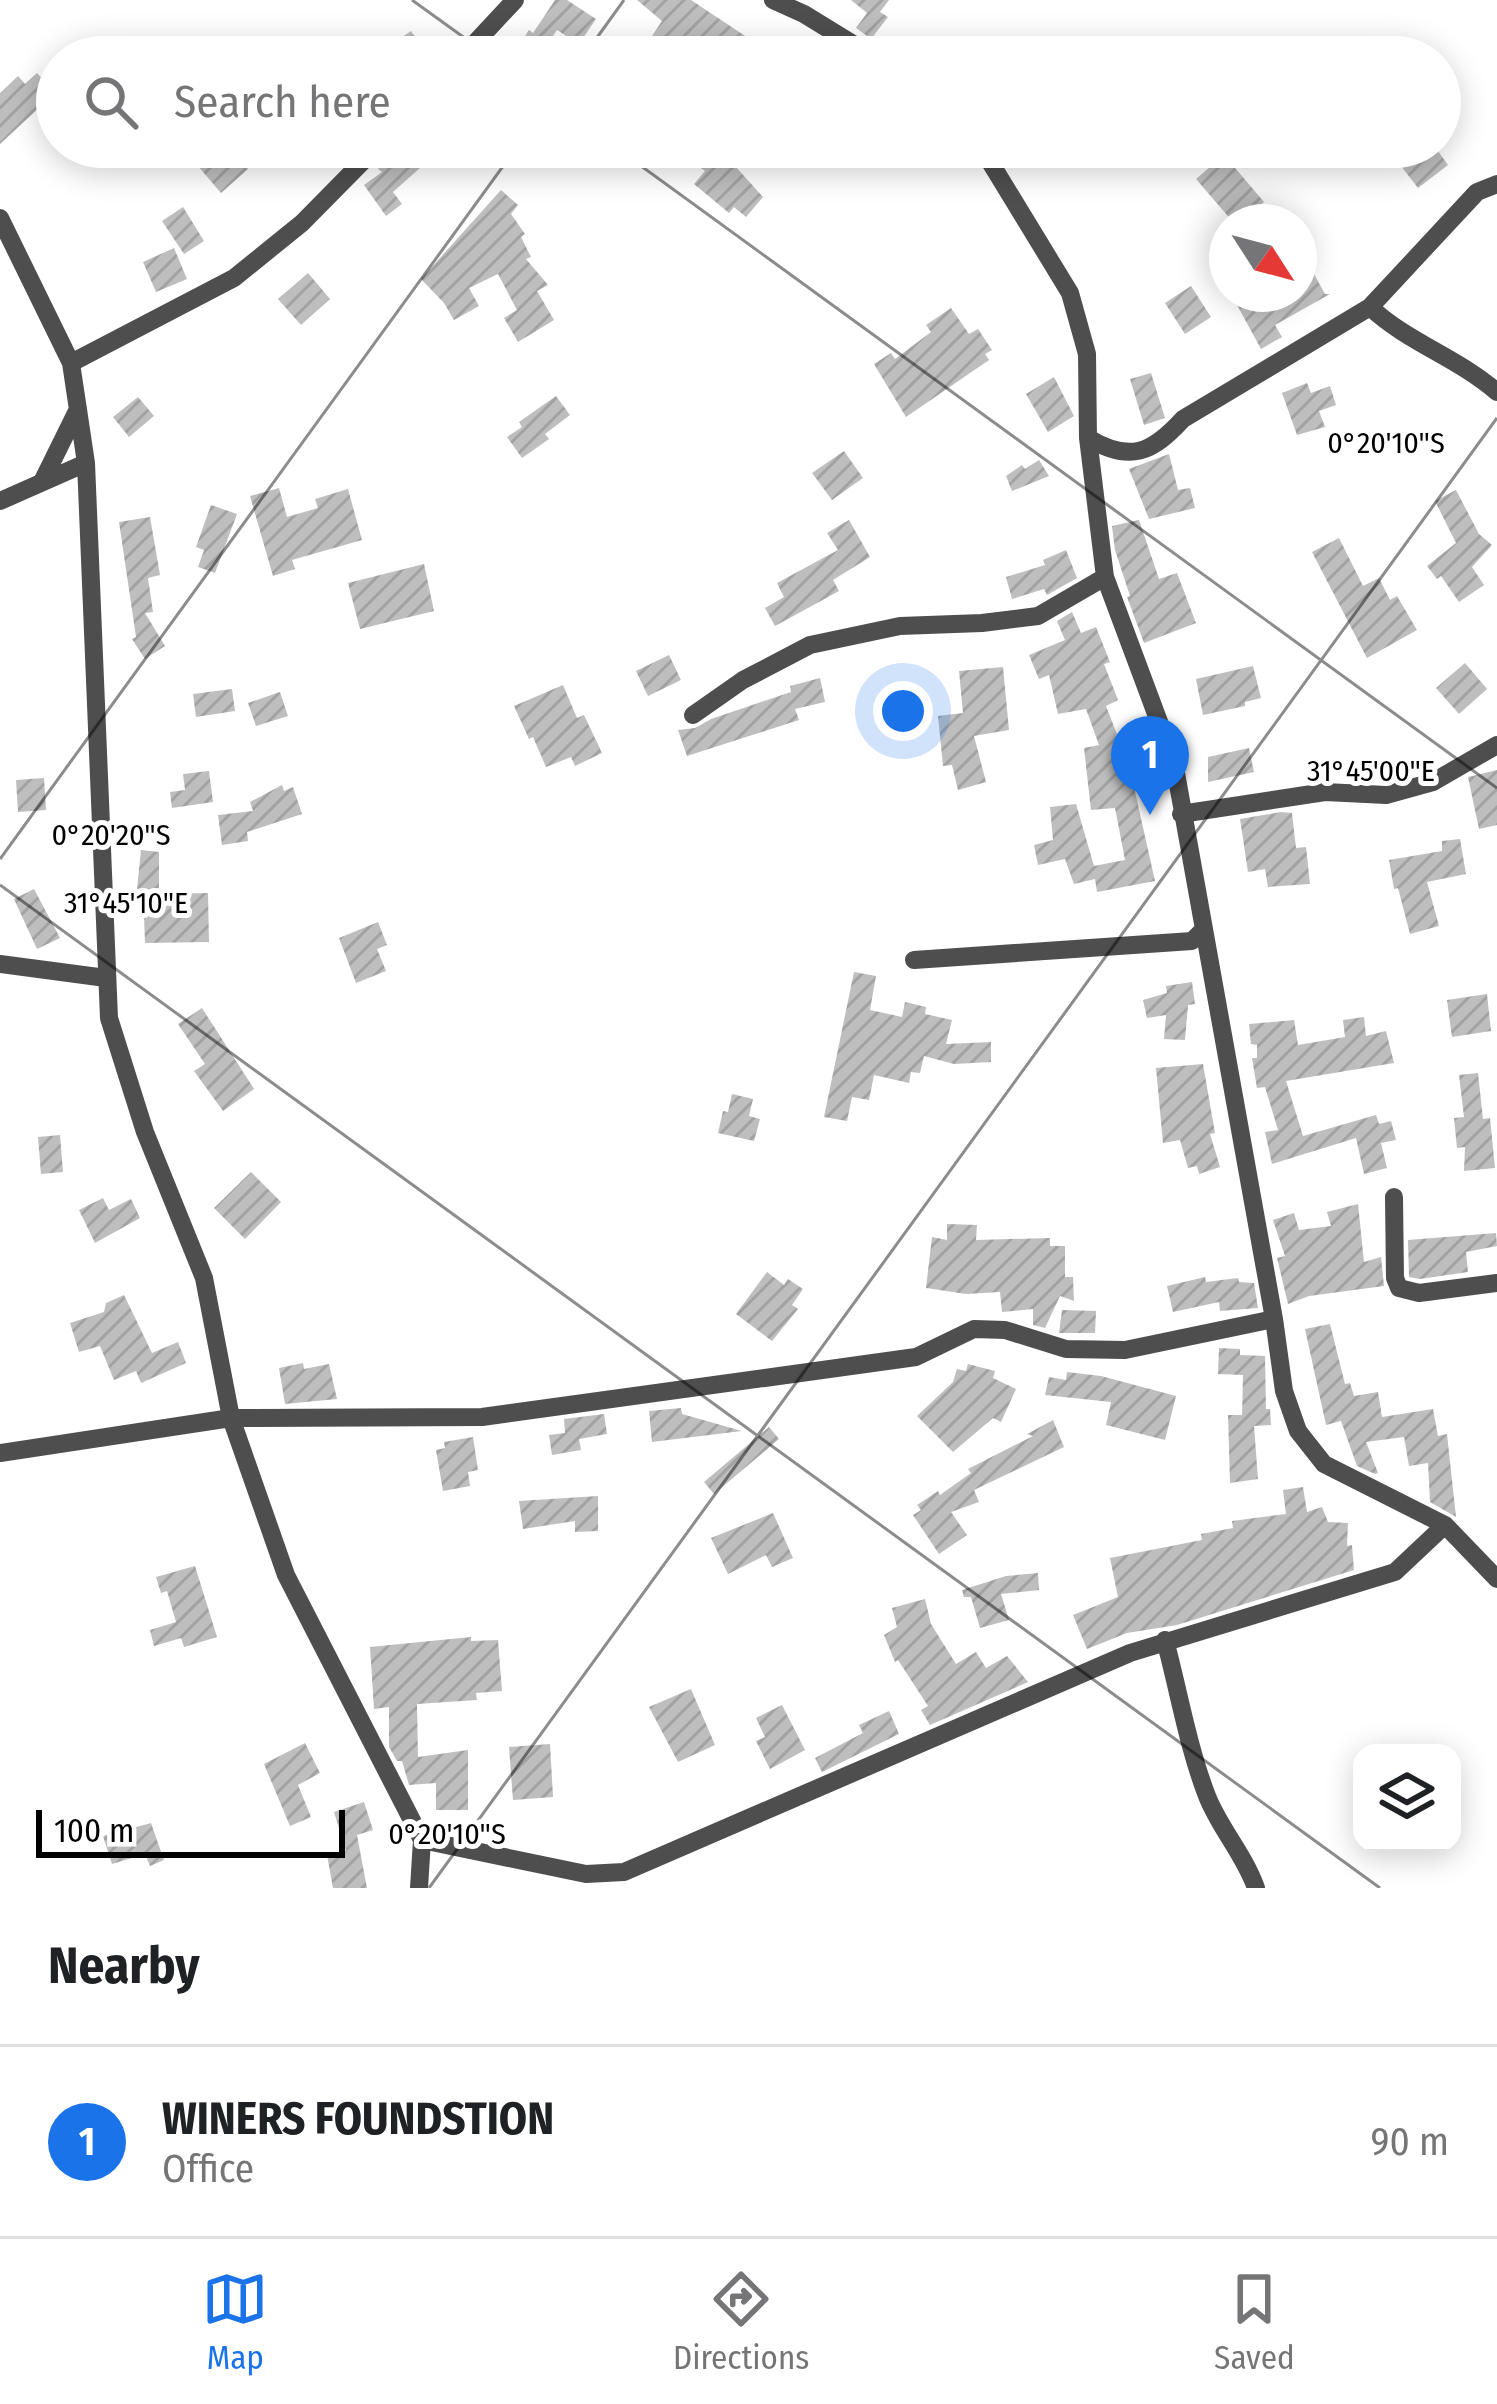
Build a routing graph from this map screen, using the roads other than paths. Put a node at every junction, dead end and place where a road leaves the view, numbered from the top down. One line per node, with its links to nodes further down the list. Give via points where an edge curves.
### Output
1 (515, 0): 3 (street)
2 (773, 0): 4 (street)
3 (482, 36)
4 (840, 36)
5 (356, 168): 10 (street, via 234,278)
6 (994, 168): 13 (street, via 1070,293 1087,354)
7 (1497, 184): 9 (street, via 1477,192)
8 (0, 218): 10 (street)
9 (1370, 308): 11 (street); 13 (street, via 1141,452 1108,450)
10 (71, 363): 12 (street)
11 (1497, 392)
12 (78, 409): 14 (street); 15 (street)
13 (1088, 438): 17 (street)
14 (86, 464): 15 (street); 24 (street)
15 (43, 480): 16 (street)
16 (0, 501)
17 (1105, 577): 18 (street, via 1038,616 900,626 810,645); 20 (street, via 1174,762)
18 (693, 715)
19 (1497, 745): 20 (street, via 1433,782 1386,795 1325,792)
20 (1181, 814): 21 (street)
21 (1204, 928): 22 (street, via 1192,941); 27 (street)
22 (914, 960)
23 (0, 964): 24 (street)
24 (106, 978): 28 (street, via 109,1018 145,1132 204,1278)
25 (1394, 1197): 26 (street, via 1399,1288 1419,1293)
26 (1497, 1283)
27 (1274, 1318): 28 (street, via 1125,1350 1066,1349 974,1329 916,1358 482,1417); 30 (street, via 1284,1391 1298,1431 1324,1464)
28 (231, 1418): 29 (street); 33 (street, via 286,1575)
29 (0, 1453)
30 (1445, 1525): 31 (street); 32 (street, via 1395,1572)
31 (1497, 1579)
32 (1166, 1640): 33 (street, via 624,1872 586,1874); 35 (street, via 1206,1794)
33 (422, 1840): 34 (street)
34 (419, 1888)
35 (1256, 1888)

